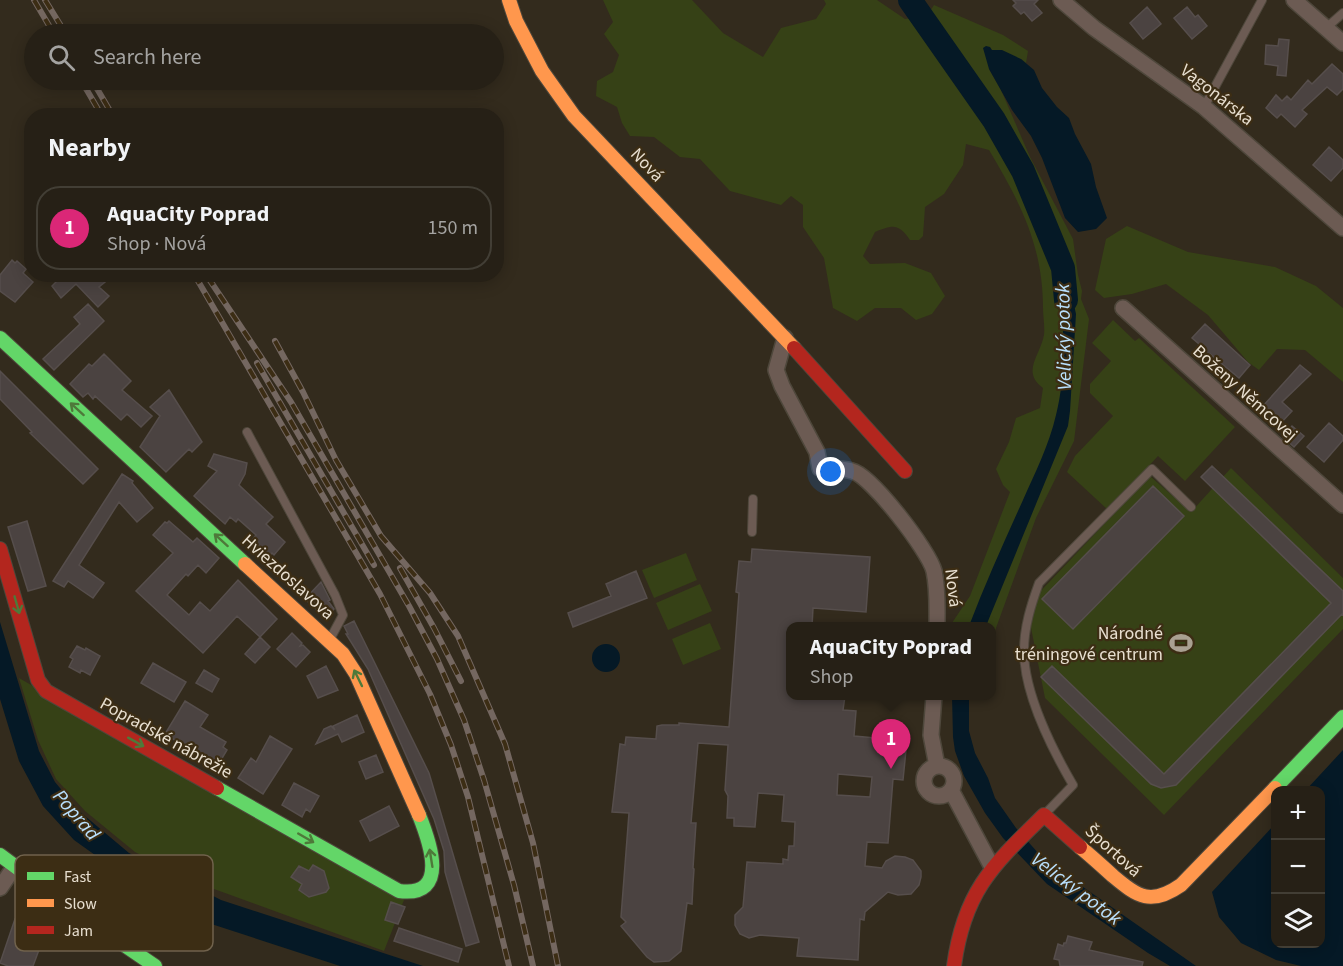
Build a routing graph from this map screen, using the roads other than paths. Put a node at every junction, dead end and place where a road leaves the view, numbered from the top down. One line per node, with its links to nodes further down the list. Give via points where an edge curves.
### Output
1 (509, 0): 12 (street, Nová, via 542,71 573,116)
2 (1060, 0): 8 (street, Vagonárska)
3 (1262, 0): 8 (lane)
4 (1294, 0): 6 (street)
5 (1343, 13): 6 (lane)
6 (1326, 28): 7 (street)
7 (1343, 43)
8 (1204, 107): 9 (street, Vagonárska)
9 (1343, 228)
10 (1123, 308): 16 (street, Boženy Němcovej)
11 (0, 338): 21 (street, Hviezdoslavova, one-way to 11)
12 (785, 338): 14 (street, Nová); 20 (street, Nová, via 776,370 816,452 819,468 854,471 871,483 920,545 933,569)
13 (247, 432): 21 (lane, via 343,615)
14 (905, 471)
15 (753, 500): 18 (lane)
16 (1343, 505)
17 (1191, 507): 26 (lane, via 1152,469 1039,583 1029,608 1024,651 1028,683 1055,753 1073,785)
18 (752, 532)
19 (0, 549): 31 (street, Popradské nábrežie, one-way to 31, via 38,680 46,691)
20 (937, 622)
21 (330, 640): 31 (street, Hviezdoslavova, one-way to 21, via 412,893 421,889 431,874 432,854 356,674)
22 (934, 700): 24 (street, via 931,735)
23 (1343, 717): 26 (street, Športová, via 1181,885 1163,896 1133,893)
24 (937, 766): 25 (street, via 952,775); 25 (street, via 926,774 925,788 937,796)
25 (951, 790): 29 (street)
26 (1044, 815): 29 (street)
27 (0, 855): 28 (street)
28 (15, 867): 30 (street)
29 (992, 867): 34 (street, via 960,933)
30 (0, 888)
31 (399, 891)
32 (133, 951): 33 (street)
33 (155, 966)
34 (954, 966)

